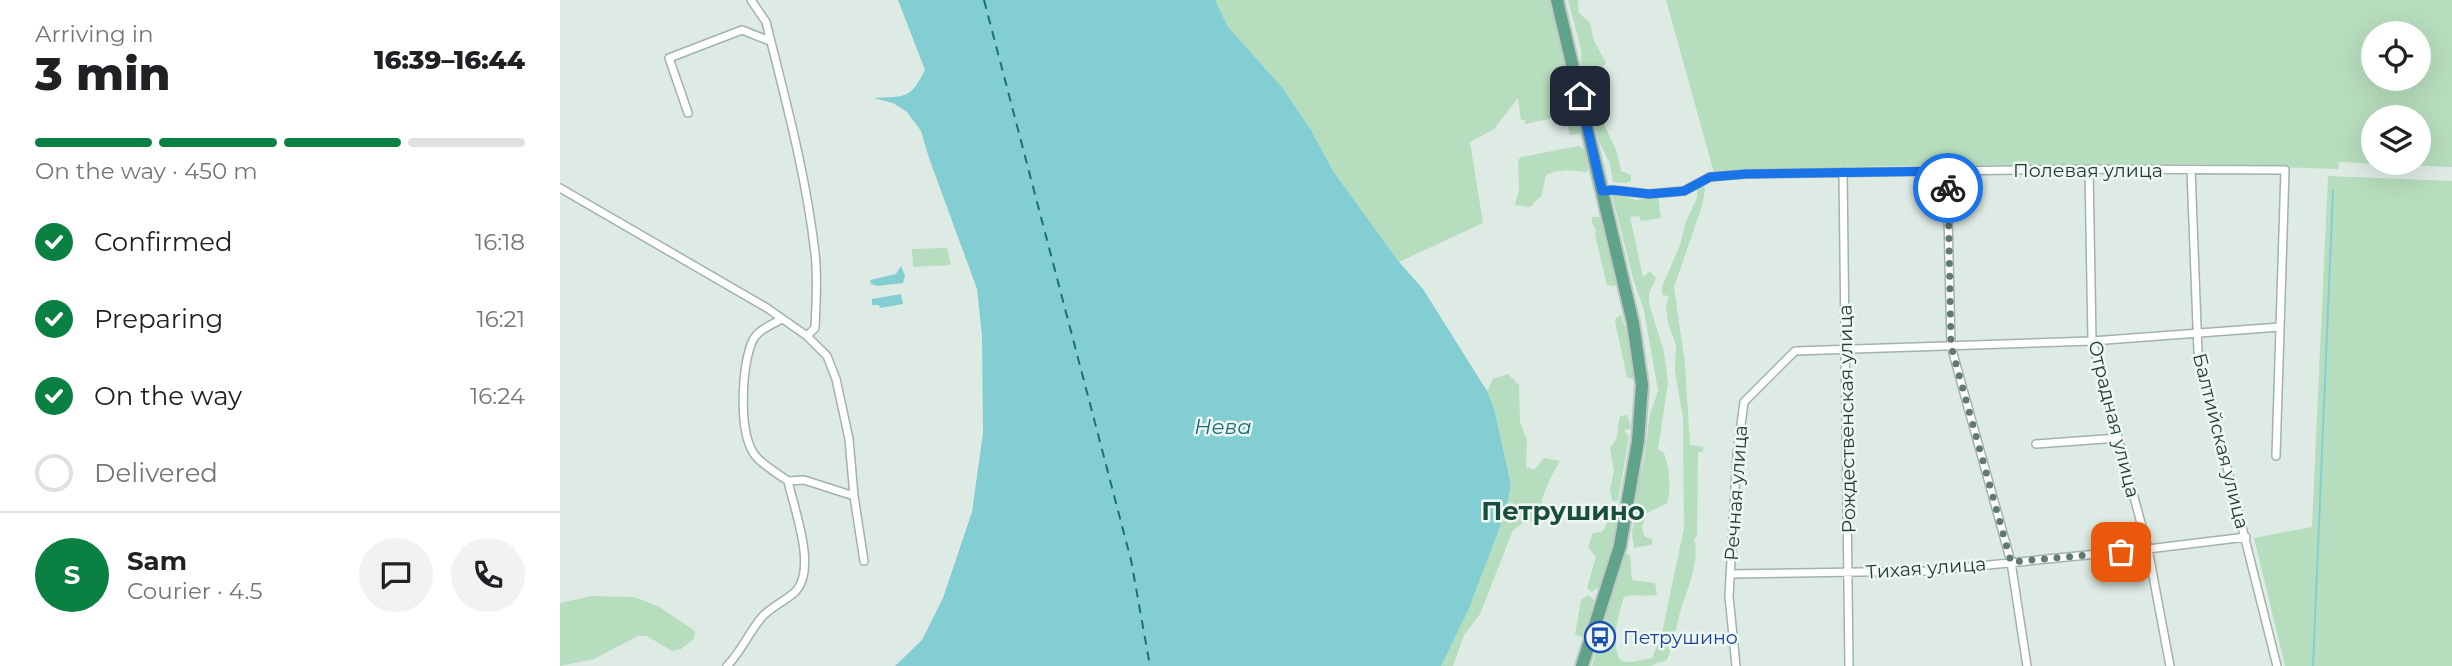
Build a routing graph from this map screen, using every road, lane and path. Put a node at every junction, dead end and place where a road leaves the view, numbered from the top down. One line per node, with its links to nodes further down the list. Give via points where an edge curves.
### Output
1 (751, 0): 3 (street, via 766,22)
2 (1557, 0): 10 (main road)
3 (770, 41): 4 (street, via 743,30 669,58); 14 (street, via 805,186 815,254 815,328)
4 (688, 113)
5 (2089, 169): 6 (street, Полевая улица); 7 (street, Полевая улица); 15 (street, Отрадная улица)
6 (2191, 170): 12 (street, Полевая улица, via 2285,170); 13 (street, Балтийская улица)
7 (1947, 171): 8 (street, Полевая улица); 16 (street)
8 (1843, 172): 10 (street, Полевая улица, via 1710,177 1684,191 1649,194); 17 (street, Рождественская улица)
9 (560, 188): 11 (street)
10 (1602, 191): 30 (main road, via 1633,323 1642,404 1620,546)
11 (782, 318): 14 (street); 21 (street, via 752,341 743,424 755,455)
12 (2280, 327): 13 (street, Речная улица); 20 (street)
13 (2196, 332): 15 (street, Речная улица); 23 (street, Балтийская улица)
14 (807, 336): 22 (street, via 827,356 836,379 849,439)
15 (2092, 341): 16 (street, Речная улица); 18 (street, Отрадная улица)
16 (1951, 346): 17 (street, Речная улица); 26 (street)
17 (1847, 348): 27 (street, Рождественская улица); 28 (street, Речная улица, via 1795,351 1744,402)
18 (2118, 438): 19 (street); 24 (street, Отрадная улица)
19 (2036, 444)
20 (2276, 456)
21 (788, 481): 22 (street, via 804,480); 29 (street, via 806,561 804,577 796,591 759,620)
22 (854, 496): 25 (street)
23 (2246, 537): 24 (street, Тихая улица); 35 (street, Балтийская улица)
24 (2148, 549): 26 (street, Тихая улица); 34 (street, Отрадная улица)
25 (864, 561)
26 (2011, 562): 27 (street, Тихая улица); 33 (street)
27 (1849, 573): 28 (street, Тихая улица); 32 (street, Рождественская улица)
28 (1730, 574): 31 (street, Речная улица)
29 (727, 666)
30 (1582, 666)
31 (1736, 666)
32 (1849, 666)
33 (2027, 666)
34 (2170, 666)
35 (2277, 666)

